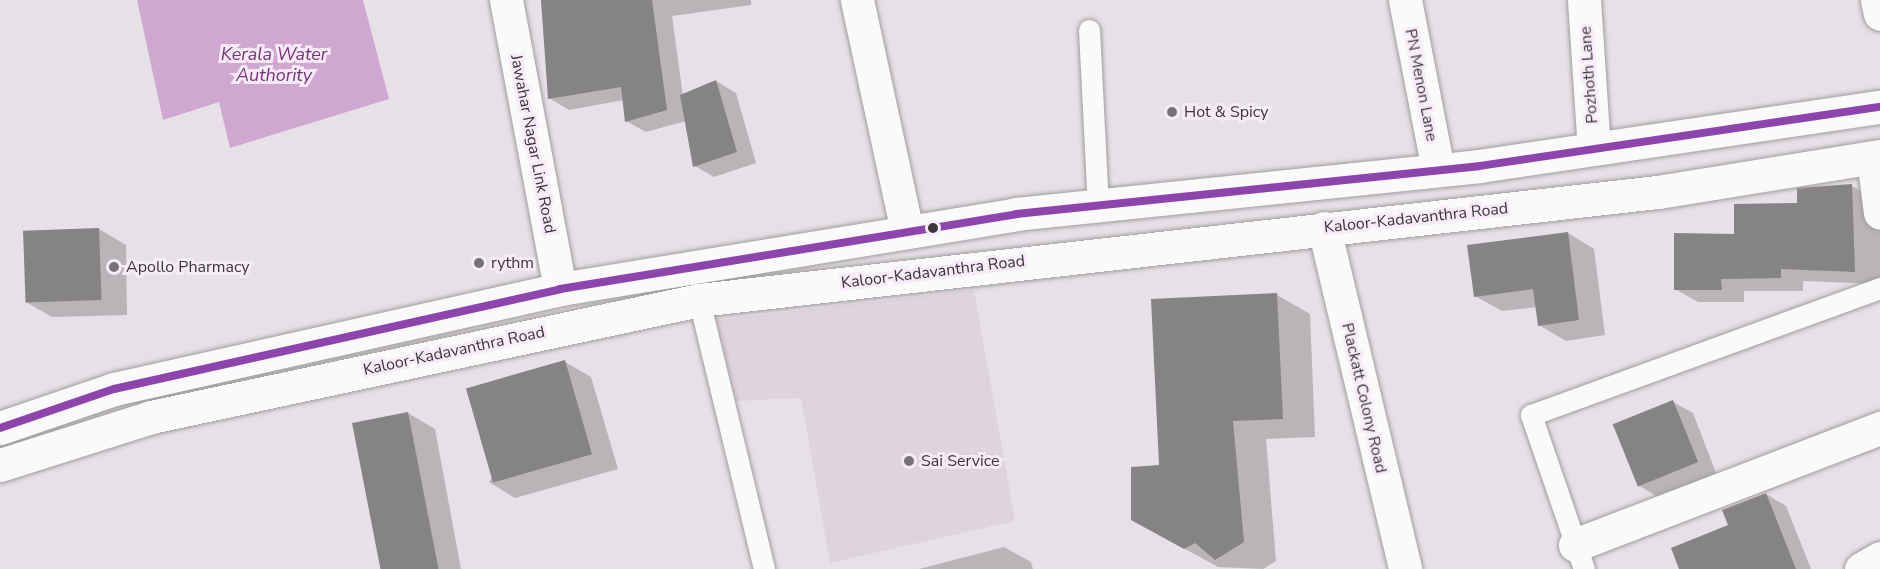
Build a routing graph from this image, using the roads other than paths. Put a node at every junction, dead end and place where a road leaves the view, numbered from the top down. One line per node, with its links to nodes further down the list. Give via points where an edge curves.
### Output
1 (506, 0): 18 (main road, Jawahar Nagar Link Road)
2 (857, 0): 16 (main road)
3 (1405, 0): 11 (main road, PN Menon Lane)
4 (1584, 0): 9 (main road, Pozhoth Lane)
5 (1877, 0): 6 (main road)
6 (1880, 14)
7 (1089, 30): 13 (lane)
8 (1880, 107): 9 (main road)
9 (1594, 149): 11 (main road)
10 (1876, 157): 14 (main road); 15 (main road, Kaloor-Kadavanthra Road, via 1658,192)
11 (1438, 171): 12 (main road)
12 (1321, 182): 13 (main road); 15 (main road, Plackatt Colony Road)
13 (1098, 206): 16 (main road)
14 (1880, 213)
15 (1324, 228): 19 (main road, Kaloor-Kadavanthra Road); 28 (main road, Plackatt Colony Road)
16 (907, 232): 18 (main road)
17 (1880, 288): 25 (lane, via 1531,415)
18 (560, 289): 20 (main road, via 114,389)
19 (699, 300): 23 (main road, Kaloor-Kadavanthra Road, via 151,417); 27 (lane)
20 (36, 416): 21 (main road); 23 (main road)
21 (0, 428)
22 (1880, 428): 25 (main road)
23 (44, 451): 24 (main road, Kaloor-Kadavanthra Road)
24 (0, 465)
25 (1580, 557)
26 (1880, 558): 29 (main road)
27 (764, 569)
28 (1405, 569)
29 (1861, 569)

